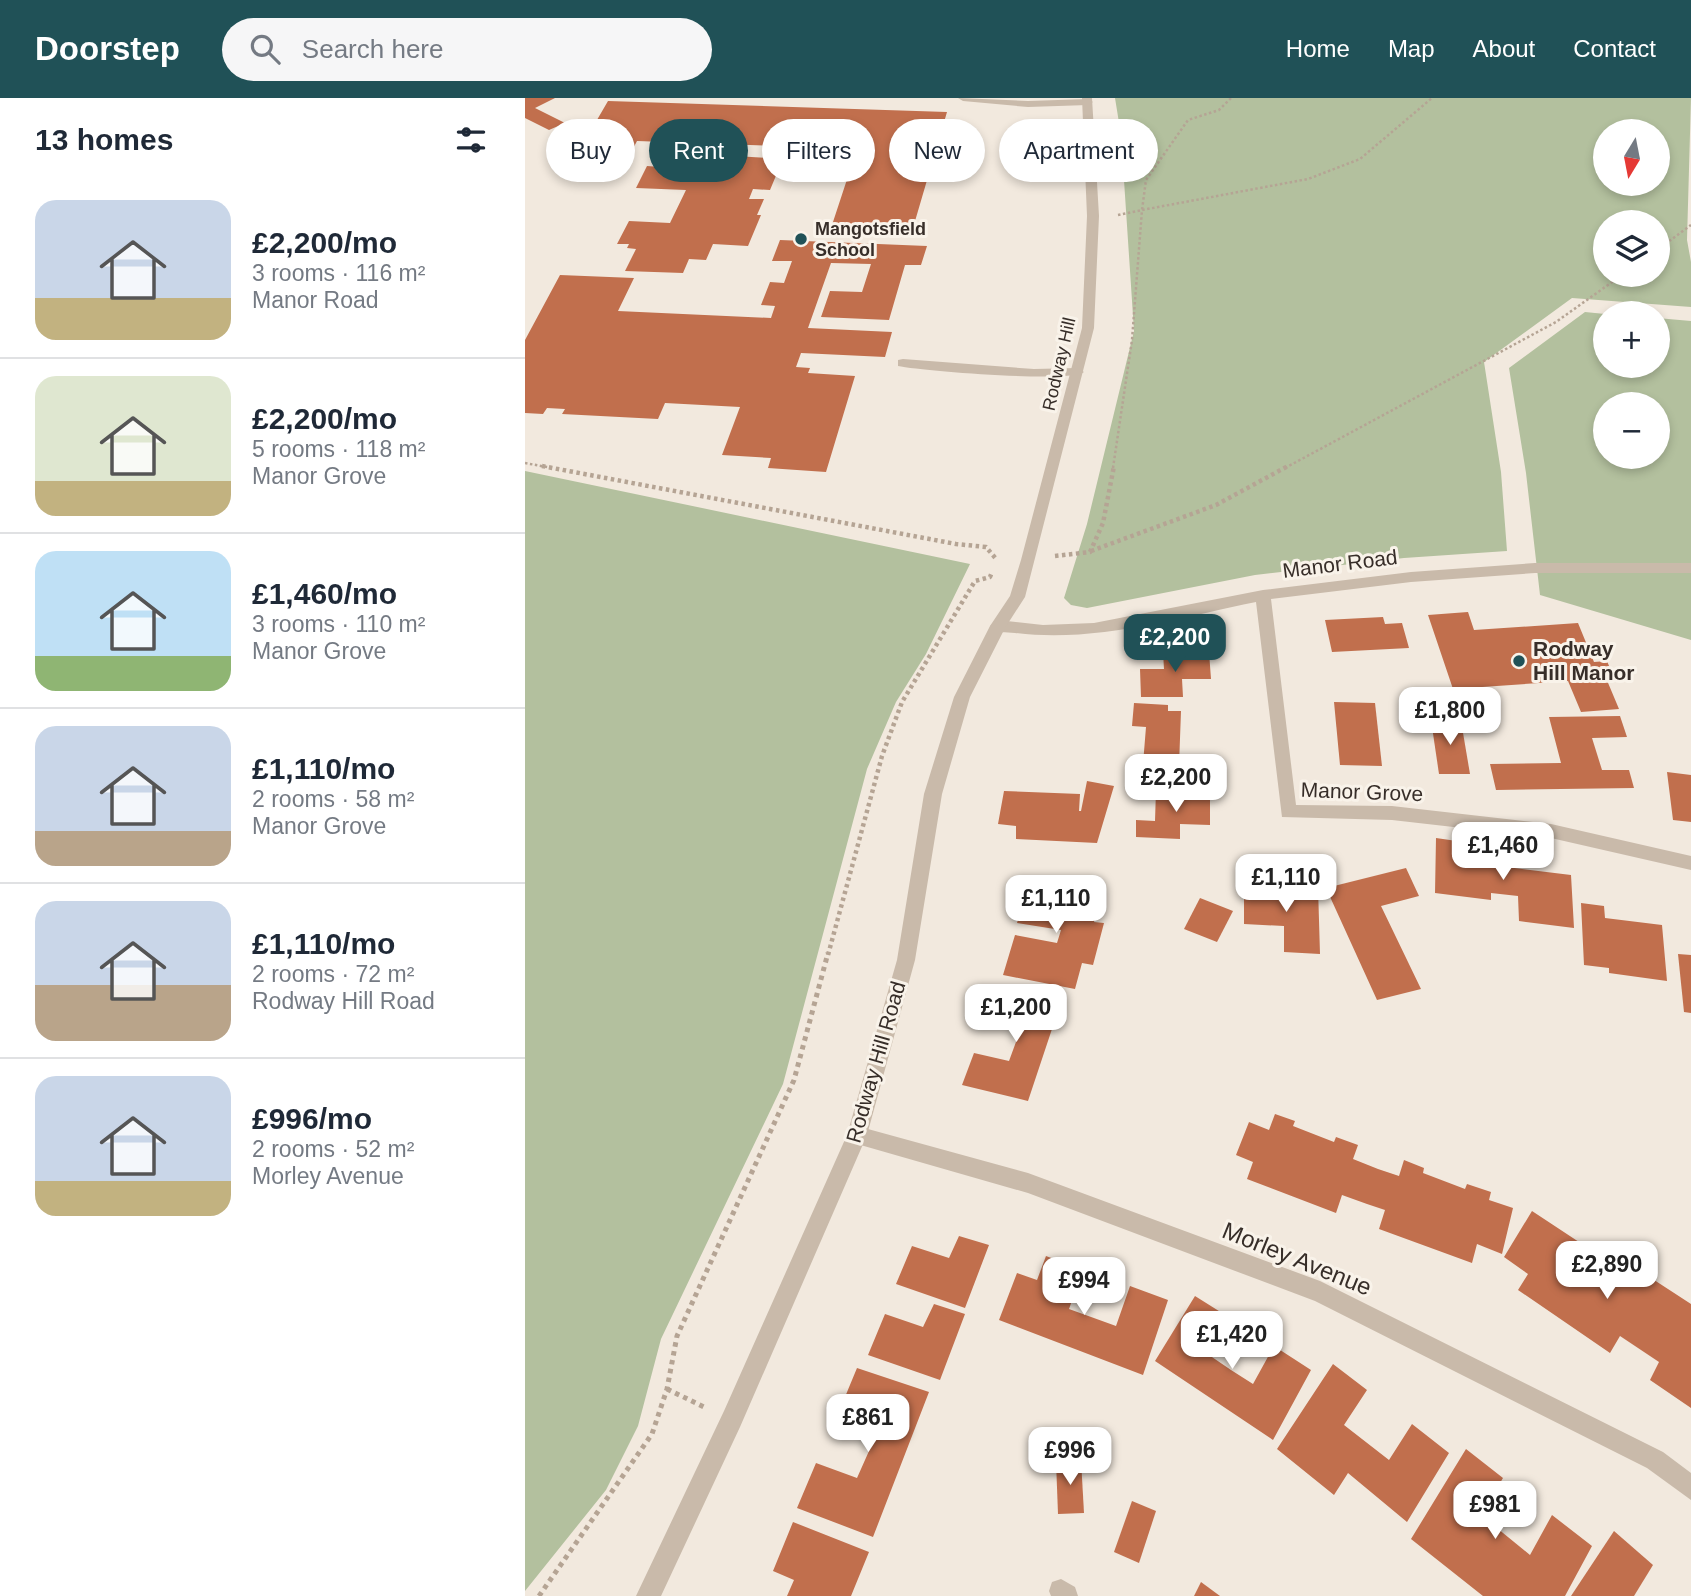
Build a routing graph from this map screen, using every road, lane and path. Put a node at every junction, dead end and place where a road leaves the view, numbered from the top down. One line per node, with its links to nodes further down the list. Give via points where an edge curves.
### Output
1 (963, 98): 4 (street, via 1028,104)
2 (1231, 98): 5 (path, via 1219,110 1188,120 1146,180)
3 (1432, 98): 5 (path, via 1360,159 1308,179)
4 (1088, 100): 6 (street, Rodway Hill)
5 (1142, 210): 6 (path); 13 (path, via 1127,392 1107,506)
6 (1093, 216): 11 (street, Rodway Hill, via 1089,328)
7 (1691, 225): 8 (path)
8 (1670, 240)
9 (1605, 287): 13 (path, via 1556,322 1216,505)
10 (903, 363): 11 (street)
11 (1077, 372): 15 (street, Rodway Hill)
12 (525, 463): 14 (path, via 986,547)
13 (1090, 551): 15 (path)
14 (997, 560): 15 (path); 21 (path, via 990,578 975,581 966,593 902,702 882,756 794,1080 677,1336)
15 (1028, 560): 18 (street, Rodway Hill, via 1017,597)
16 (1691, 568): 17 (street, Manor Road, via 1535,568)
17 (1263, 594): 18 (street, Manor Road, via 1094,629 1043,631); 19 (street, Manor Grove, via 1288,812 1392,813 1551,831)
18 (998, 626): 20 (street, Rodway Hill Road, via 962,697 933,794 906,960)
19 (1691, 863)
20 (857, 1135): 22 (street, Rodway Hill Road); 23 (street, Morley Avenue, via 1028,1182 1320,1292 1655,1460)
21 (667, 1389): 22 (path); 24 (path, via 652,1434)
22 (732, 1419): 25 (street, Rodway Hill Road)
23 (1691, 1488)
24 (538, 1596)
25 (647, 1596)

